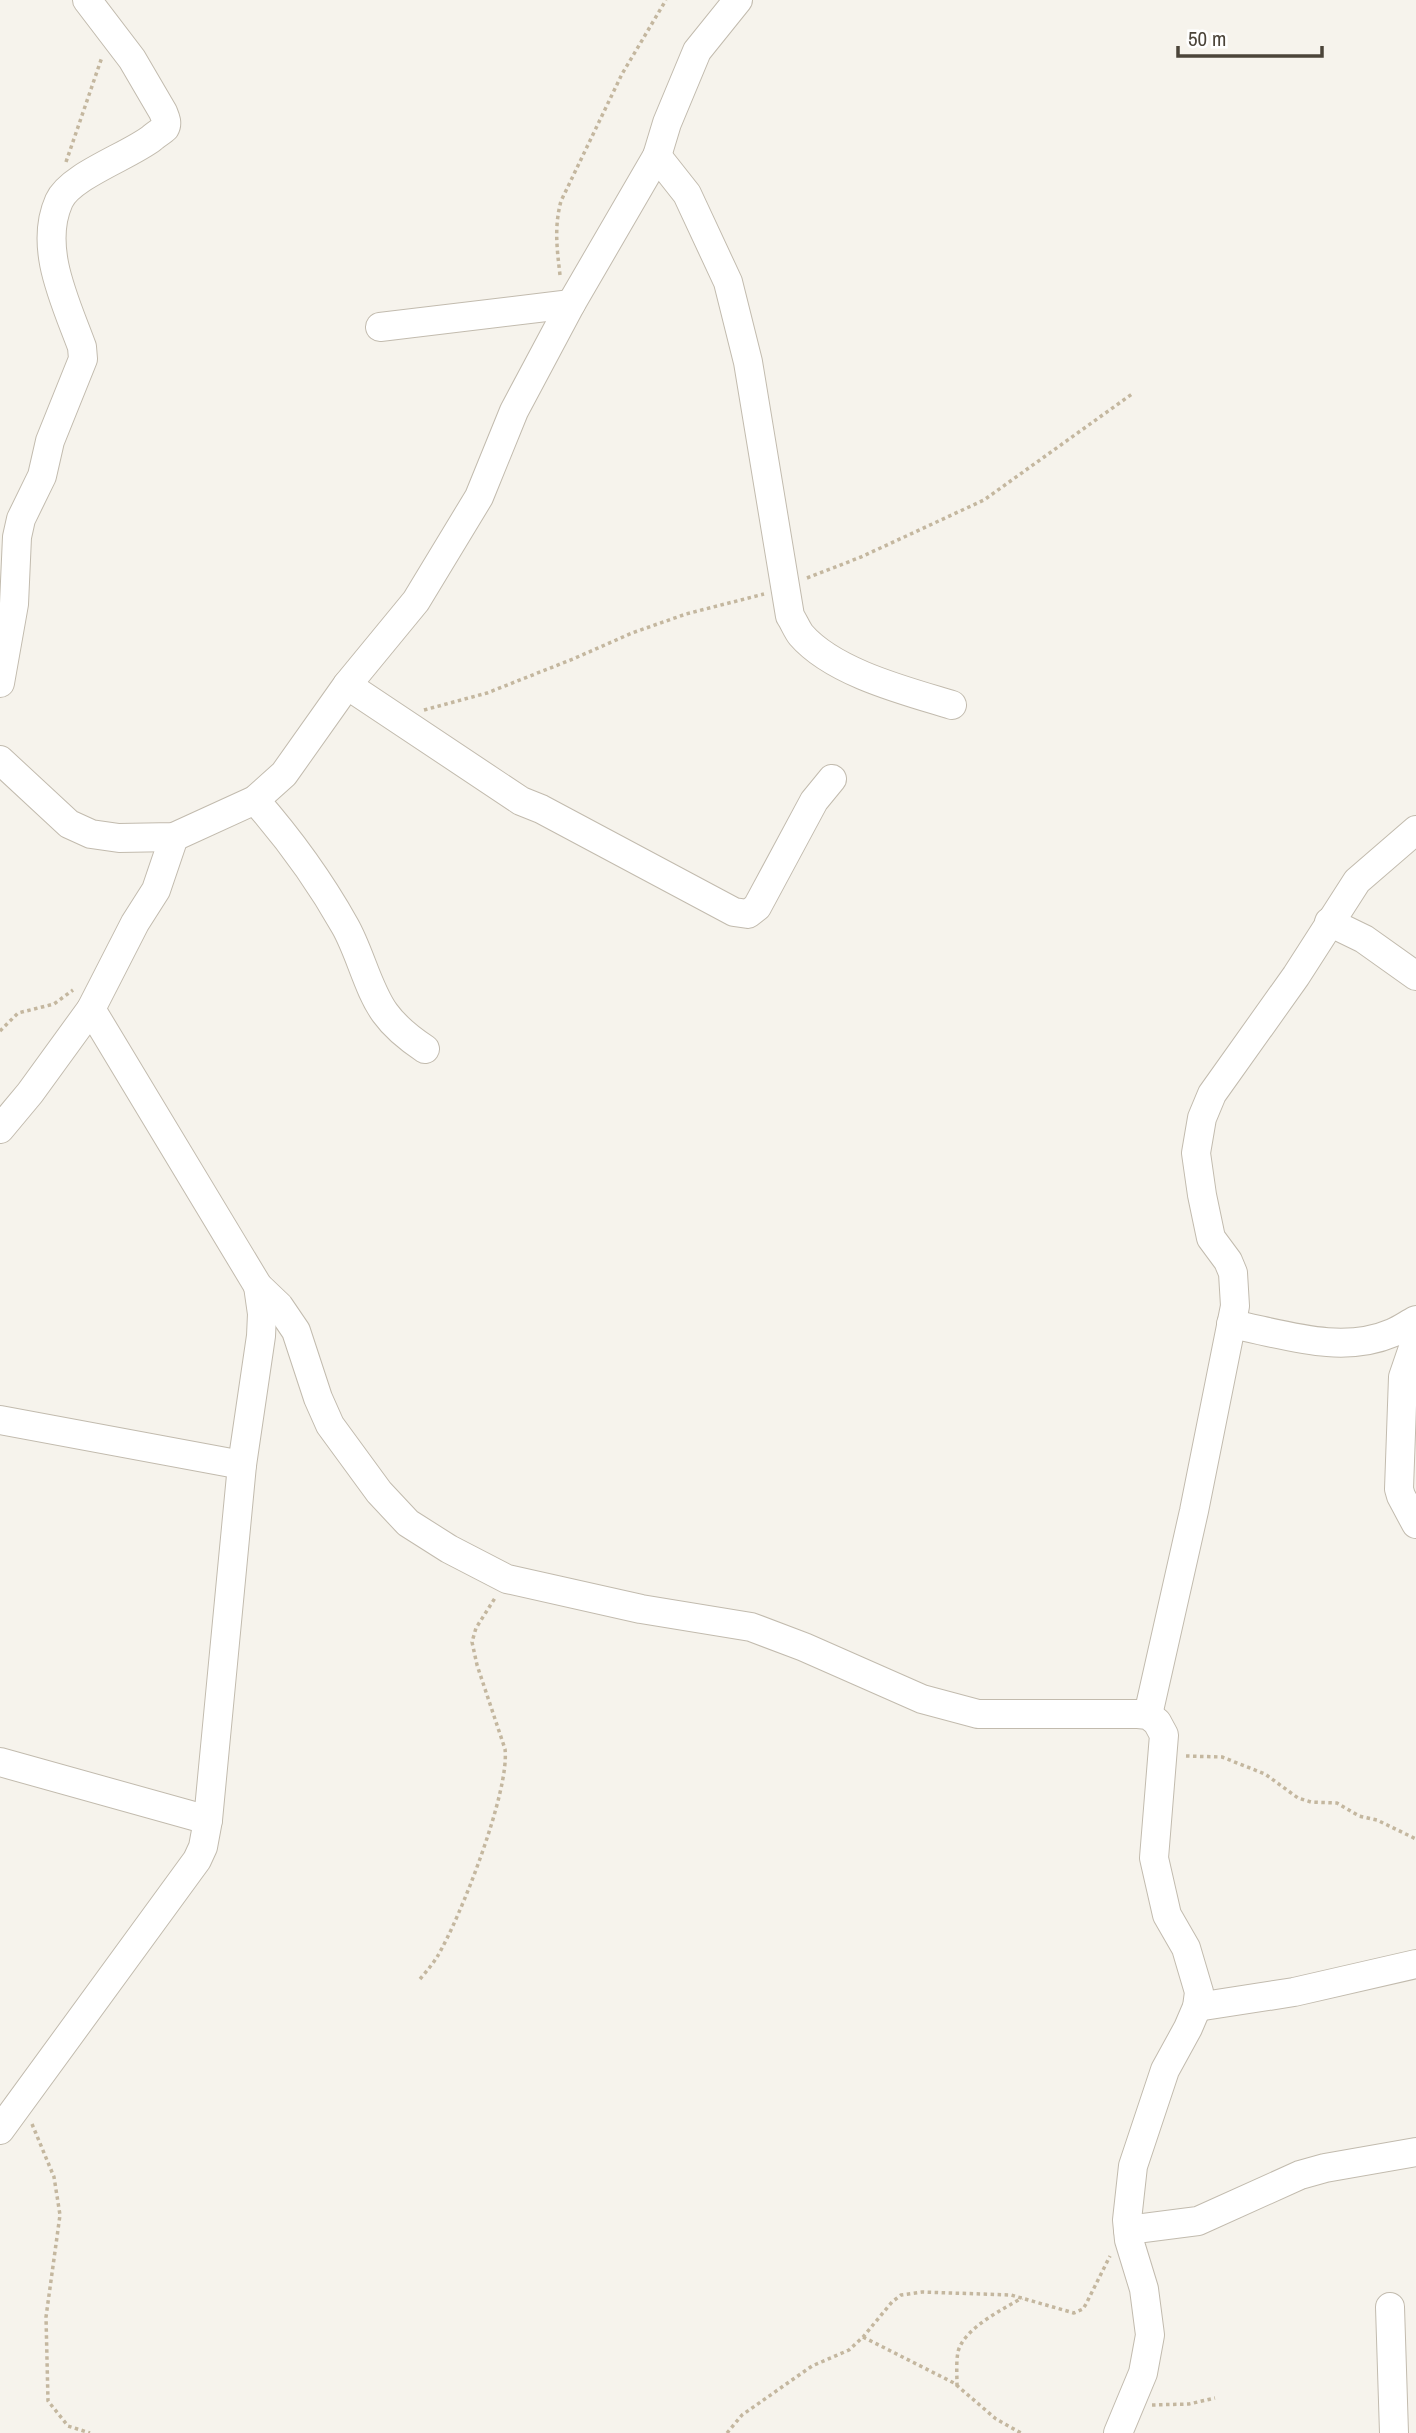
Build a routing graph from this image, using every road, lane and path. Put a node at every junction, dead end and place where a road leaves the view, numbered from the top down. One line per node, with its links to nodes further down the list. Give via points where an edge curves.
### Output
1 (87, 0): 4 (street)
2 (666, 0): 7 (path, via 622,74 561,201 556,247)
3 (737, 0): 5 (street, via 697,51)
4 (112, 32): 6 (path); 11 (street, via 166,122 145,143 68,189 56,209 54,260 83,359 50,441 42,476 21,519 14,604)
5 (657, 156): 7 (street); 10 (street, via 687,194 729,282 748,362)
6 (66, 162)
7 (568, 304): 8 (street); 12 (street, via 514,411 479,498 416,601)
8 (380, 327)
9 (1132, 394): 10 (path, via 984,500)
10 (784, 588): 13 (street, via 790,616 801,635 834,661 891,686); 14 (path, via 686,614 487,693)
11 (0, 683)
12 (347, 685): 14 (street); 17 (street, via 284,774)
13 (952, 705)
14 (395, 718): 16 (street, via 521,800 734,912 748,914 757,906 814,801)
15 (0, 760): 19 (street, via 79,830 119,838)
16 (832, 779)
17 (255, 800): 19 (street); 24 (street, via 325,890 353,939 384,1013)
18 (1416, 830): 20 (street, via 1357,881)
19 (174, 837): 22 (street, via 156,890)
20 (1329, 922): 21 (street, via 1364,939); 28 (street, via 1212,1094 1199,1130 1196,1153 1208,1230 1228,1261 1236,1288)
21 (1416, 976)
22 (84, 998): 23 (path, via 18,1013); 25 (street, via 30,1093); 26 (street)
23 (0, 1031)
24 (425, 1049)
25 (0, 1129)
26 (258, 1286): 31 (street, via 261,1336); 33 (street, via 296,1331 330,1425 379,1492 408,1523)
27 (1416, 1320): 28 (street, via 1363,1342 1328,1343)
28 (1231, 1324): 34 (street)
29 (1416, 1339): 32 (street, via 1403,1377 1399,1489)
30 (0, 1420): 31 (street)
31 (242, 1465): 37 (street)
32 (1416, 1524)
33 (507, 1579): 34 (street, via 640,1609 751,1627 922,1699 978,1714); 40 (path, via 472,1642 505,1749 502,1788 461,1904 437,1956)
34 (1148, 1715): 35 (street, via 1162,1728)
35 (1163, 1755): 38 (path, via 1222,1757 1265,1774 1298,1798 1337,1803); 41 (street, via 1154,1858 1167,1915 1193,1968 1199,1992)
36 (0, 1762): 37 (street)
37 (208, 1820): 42 (street, via 197,1860)
38 (1416, 1839)
39 (1416, 1964): 41 (street, via 1294,1992)
40 (420, 1979)
41 (1197, 2007): 45 (street, via 1164,2070 1142,2134)
42 (19, 2105): 43 (street); 52 (path, via 35,2129 58,2191 60,2215 46,2318 48,2401 68,2426)
43 (0, 2130)
44 (1416, 2151): 45 (street, via 1300,2175 1198,2221)
45 (1120, 2241): 46 (path, via 1087,2304 1078,2312); 51 (street, via 1144,2289 1150,2335 1143,2373)
46 (1022, 2298): 48 (path, via 910,2292 892,2302); 49 (path, via 969,2334 958,2352)
47 (1390, 2307): 56 (street)
48 (863, 2337): 49 (path); 53 (path, via 742,2415)
49 (957, 2386): 54 (path, via 996,2419)
50 (1215, 2398): 51 (path, via 1155,2405)
51 (1130, 2400): 55 (street)
52 (90, 2433)
53 (727, 2433)
54 (1021, 2433)
55 (1118, 2433)
56 (1394, 2433)

